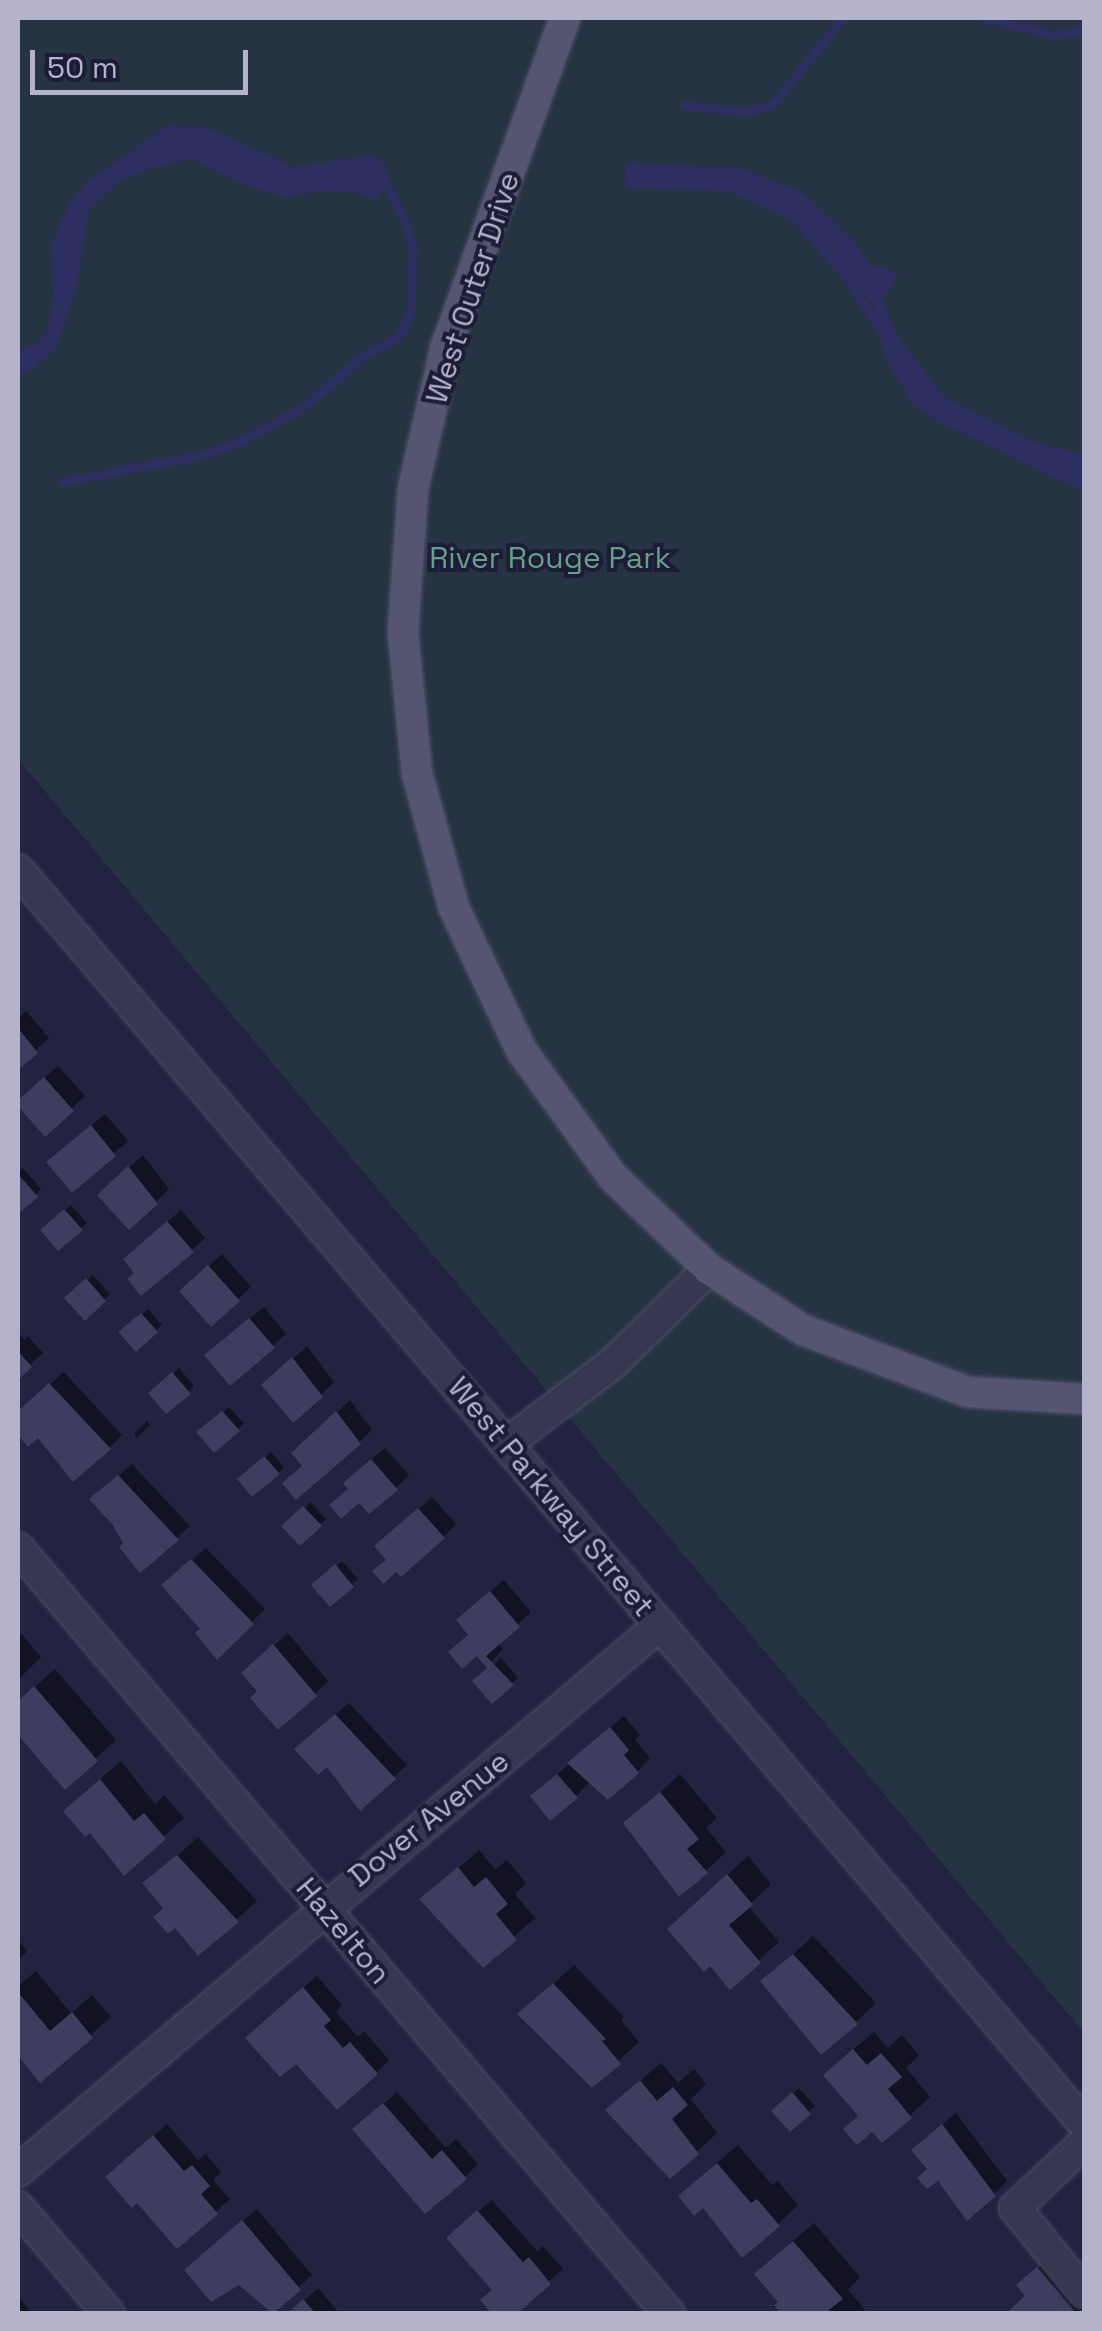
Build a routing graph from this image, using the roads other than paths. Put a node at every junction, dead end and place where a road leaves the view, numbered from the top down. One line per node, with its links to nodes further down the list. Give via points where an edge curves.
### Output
1 (565, 18): 3 (main road, West Outer Drive, via 446,350 413,490 403,634 417,772 454,908 521,1050 613,1177)
2 (18, 870): 5 (street, West Parkway Street)
3 (709, 1269): 4 (main road, West Outer Drive, via 803,1330 968,1392); 5 (street, via 613,1363)
4 (1084, 1399)
5 (506, 1444): 7 (street, West Parkway Street)
6 (18, 1548): 8 (street, Hazelton)
7 (660, 1625): 8 (street, Dover Avenue); 9 (street, West Parkway Street)
8 (323, 1907): 11 (street, Dover Avenue); 15 (street, Hazelton)
9 (1084, 2124)
10 (1084, 2142): 13 (street, via 1015,2208)
11 (18, 2171)
12 (18, 2207): 14 (street)
13 (1084, 2292)
14 (109, 2314)
15 (669, 2314)

